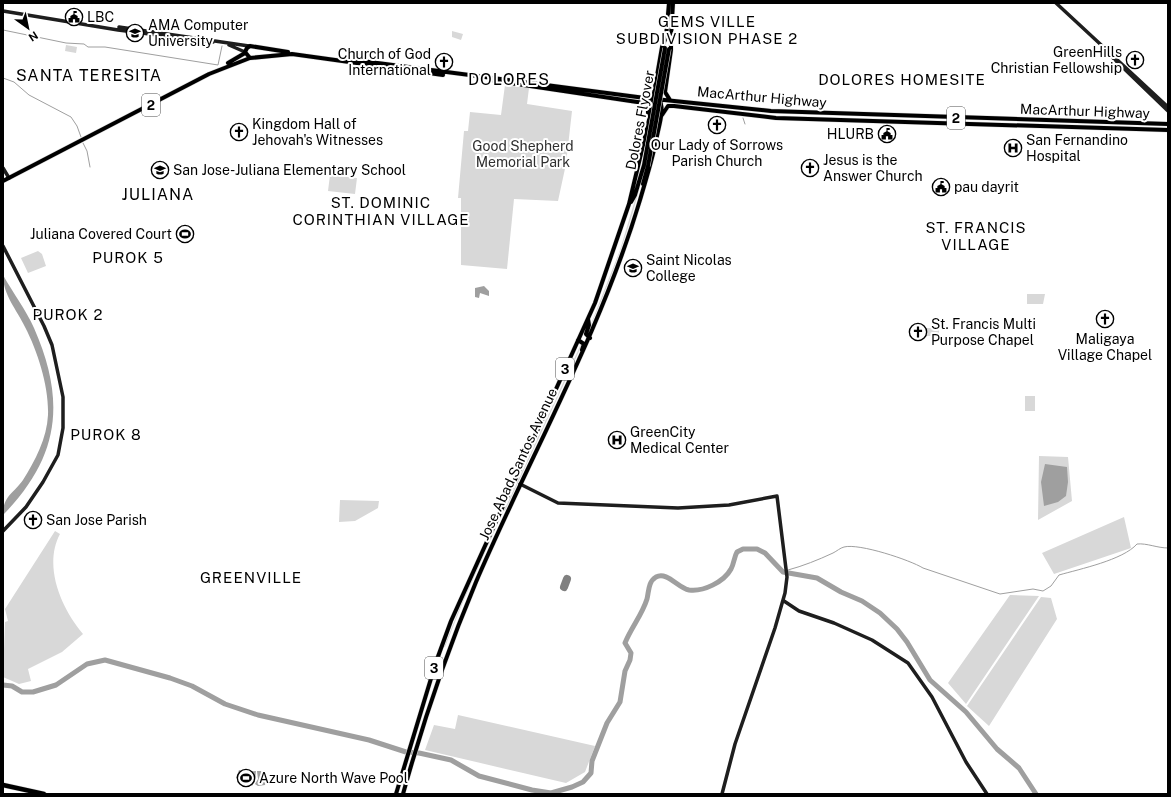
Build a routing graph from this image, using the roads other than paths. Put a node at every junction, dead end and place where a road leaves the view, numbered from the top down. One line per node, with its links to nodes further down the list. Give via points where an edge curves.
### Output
1 (669, 3): 7 (highway, Jose Abad Santos Avenue / 3)
2 (673, 3): 6 (highway, 3)
3 (1056, 3): 15 (main road)
4 (3, 11): 8 (main road)
5 (119, 27): 8 (main road, via 202,38)
6 (671, 35): 12 (highway, Dolores Flyover / 3); 20 (highway)
7 (666, 37): 12 (highway, Dolores Flyover / 3); 19 (highway, Jose Abad Santos Avenue / 3)
8 (213, 42): 9 (main road)
9 (228, 44): 10 (main road); 13 (main road)
10 (249, 46): 11 (highway, MacArthur Highway / 2); 13 (highway, MacArthur Highway / 2)
11 (254, 47): 14 (highway, MacArthur Highway / 2); 16 (highway, via 257,52)
12 (667, 48): 34 (highway, Dolores Flyover / 3, bridge)
13 (245, 53): 16 (highway); 18 (highway, MacArthur Highway / 2)
14 (292, 54): 16 (highway, MacArthur Highway / 2); 17 (highway, MacArthur Highway / 2)
15 (1111, 56): 26 (main road); 29 (main road)
16 (252, 58): 18 (highway, MacArthur Highway / 2)
17 (357, 62): 21 (highway, MacArthur Highway / 2); 24 (highway, MacArthur Highway / 2)
18 (218, 70): 36 (highway, MacArthur Highway / 2)
19 (658, 71): 20 (highway); 21 (highway, Jose Abad Santos Avenue / 3)
20 (668, 73): 23 (highway, via 665,92)
21 (653, 98): 22 (highway, MacArthur Highway / 2); 27 (highway, Jose Abad Santos Avenue / 3)
22 (659, 99): 23 (highway, MacArthur Highway / 2); 28 (highway, Jose Abad Santos Avenue / 3)
23 (670, 100): 32 (highway, MacArthur Highway / 2, via 799,113)
24 (646, 104): 31 (highway, Jose Abad Santos Avenue / 2, via 649,109)
25 (668, 106): 30 (highway, Jose Abad Santos Avenue / 2, via 663,111); 33 (highway, MacArthur Highway / 2, via 776,118)
26 (1168, 107)
27 (651, 110): 28 (highway, via 656,107); 31 (highway, Jose Abad Santos Avenue / 3)
28 (662, 110): 30 (highway, Jose Abad Santos Avenue / 3)
29 (1168, 111)
30 (660, 121): 38 (highway, Jose Abad Santos Avenue / 3, via 649,173)
31 (648, 124): 39 (highway, Jose Abad Santos Avenue / 3)
32 (1168, 124)
33 (1168, 130)
34 (646, 166): 38 (highway, Dolores Flyover / 3); 39 (highway, Dolores Flyover / 3)
35 (3, 168): 36 (main road)
36 (9, 178): 37 (highway, MacArthur Highway / 2)
37 (3, 181)
38 (641, 195): 42 (highway, Jose Abad Santos Avenue / 3, via 619,264)
39 (629, 204): 41 (highway, Jose Abad Santos Avenue / 3)
40 (3, 246): 50 (main road, via 50,339 63,397 63,428 58,455 44,482 26,507)
41 (588, 318): 42 (highway, via 586,334); 43 (highway, Jose Abad Santos Avenue / 3)
42 (590, 338): 44 (highway, Jose Abad Santos Avenue / 3)
43 (578, 340): 44 (highway, via 583,343); 46 (highway, Jose Abad Santos Avenue / 3)
44 (583, 354): 45 (highway, Jose Abad Santos Avenue / 3)
45 (520, 484): 47 (highway, Jose Abad Santos Avenue / 3); 51 (main road, via 558,503 678,508 729,505 777,496 787,575)
46 (500, 511): 47 (highway); 48 (highway, Jose Abad Santos Avenue / 3)
47 (507, 513): 49 (highway, Jose Abad Santos Avenue / 3)
48 (497, 518): 49 (highway); 52 (highway, Jose Abad Santos Avenue / 3)
49 (504, 520): 53 (highway, Jose Abad Santos Avenue / 3)
50 (3, 531)
51 (784, 601): 60 (main road, via 733,748); 61 (main road, via 799,611 834,622 872,640 908,663 932,697 966,762)
52 (440, 650): 53 (highway); 54 (highway, Jose Abad Santos Avenue / 3)
53 (448, 653): 55 (highway, Jose Abad Santos Avenue / 3)
54 (436, 662): 55 (highway); 58 (highway, Jose Abad Santos Avenue / 3)
55 (444, 664): 59 (highway, Jose Abad Santos Avenue / 3)
56 (3, 785): 57 (highway)
57 (44, 794)
58 (396, 794)
59 (403, 794)
60 (722, 794)
61 (987, 794)

